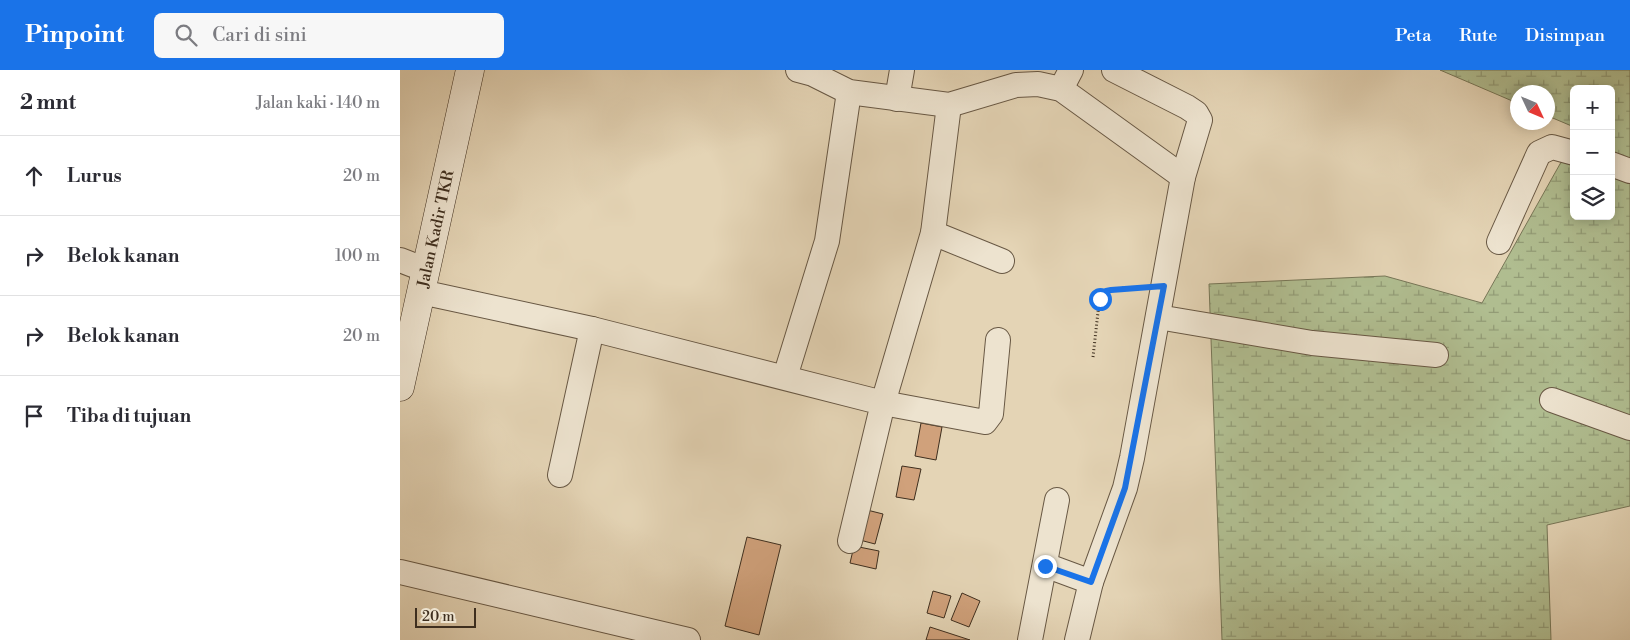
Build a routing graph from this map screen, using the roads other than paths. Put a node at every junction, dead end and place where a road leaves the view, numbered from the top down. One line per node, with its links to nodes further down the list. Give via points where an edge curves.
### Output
1 (470, 70): 17 (street, Jalan Kadir TKR)
2 (798, 70): 6 (street)
3 (902, 70): 7 (street)
4 (1114, 70): 12 (street, via 1187,107 1199,117 1200,125)
5 (1066, 80): 8 (street, via 1016,85); 12 (street)
6 (850, 92): 7 (street); 23 (street, via 826,241)
7 (897, 99): 8 (street)
8 (949, 105): 13 (street)
9 (1570, 152): 14 (street, via 1552,147 1539,153)
10 (1615, 165): 11 (street)
11 (1630, 171)
12 (1183, 177): 18 (street)
13 (934, 232): 16 (street); 26 (street)
14 (1499, 242)
15 (400, 260): 17 (street)
16 (1002, 261)
17 (424, 281): 19 (street); 21 (street, Jalan Kadir TKR)
18 (1158, 317): 22 (street, via 1312,343); 33 (street, via 1125,488)
19 (592, 329): 23 (street); 28 (street)
20 (998, 340): 26 (street, via 990,414 985,422)
21 (403, 354): 24 (street, Jalan Kadir TKR)
22 (1436, 355)
23 (785, 377): 26 (street)
24 (400, 386)
25 (1552, 400): 27 (street)
26 (883, 403): 30 (street)
27 (1630, 428)
28 (560, 475)
29 (1057, 500): 31 (street)
30 (850, 541)
31 (1045, 566): 33 (street); 35 (street)
32 (400, 572): 34 (street)
33 (1091, 582): 36 (street)
34 (688, 640)
35 (1030, 640)
36 (1077, 640)

